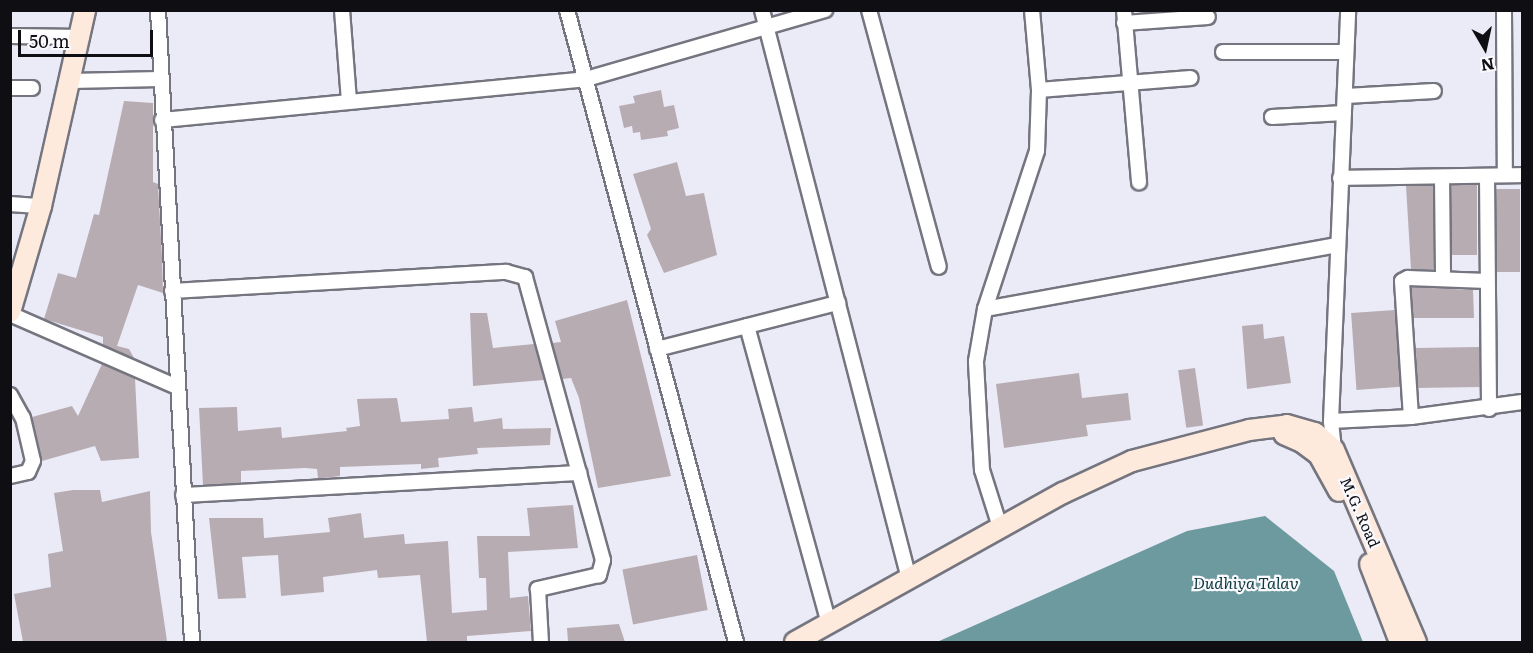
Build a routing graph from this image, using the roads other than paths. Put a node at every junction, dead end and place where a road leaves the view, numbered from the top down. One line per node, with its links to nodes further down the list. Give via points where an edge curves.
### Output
1 (85, 10): 15 (main road)
2 (158, 10): 19 (street)
3 (342, 10): 28 (street)
4 (567, 10): 20 (street)
5 (762, 10): 13 (street)
6 (825, 10): 13 (street)
7 (869, 10): 41 (street)
8 (1032, 10): 25 (street)
9 (1348, 10): 17 (street)
10 (1504, 10): 32 (street)
11 (1124, 17): 12 (street); 22 (street)
12 (1208, 17)
13 (768, 29): 20 (street); 45 (street)
14 (10, 36): 15 (street)
15 (81, 37): 21 (main road)
16 (1223, 52): 17 (street)
17 (1346, 52): 27 (street)
18 (1191, 78): 22 (street)
19 (160, 79): 21 (street); 31 (street)
20 (586, 79): 28 (street); 49 (street, via 613,194)
21 (71, 81): 39 (main road)
22 (1129, 84): 25 (street); 37 (street)
23 (10, 88): 24 (street)
24 (32, 88)
25 (1039, 90): 46 (street, via 1037,151)
26 (1434, 91): 27 (street)
27 (1346, 96): 29 (street)
28 (349, 102): 31 (street)
29 (1344, 113): 30 (street); 36 (street)
30 (1272, 117)
31 (162, 120): 44 (street)
32 (1504, 175): 33 (street); 34 (street)
33 (1522, 175)
34 (1487, 176): 35 (street); 43 (street)
35 (1442, 177): 36 (street); 42 (street)
36 (1340, 178): 40 (street)
37 (1139, 182)
38 (10, 204): 39 (street)
39 (41, 206): 47 (main road)
40 (1337, 245): 46 (street); 55 (street)
41 (939, 267)
42 (1443, 279): 43 (street); 54 (street, via 1402,281)
43 (1486, 281): 53 (street)
44 (172, 291): 50 (street); 58 (street, via 517,272 529,287)
45 (838, 303): 48 (street); 62 (street)
46 (985, 309): 61 (street, via 976,361 977,421 982,470)
47 (10, 313): 50 (street)
48 (747, 326): 49 (street); 63 (street)
49 (657, 349): 66 (street)
50 (177, 387): 60 (street)
51 (10, 394): 59 (street, via 23,418 33,461 28,472)
52 (1522, 402): 53 (street)
53 (1489, 409): 54 (street)
54 (1410, 417): 55 (street)
55 (1331, 421): 57 (street)
56 (1268, 428): 57 (main road, M.G. Road, via 1287,425 1315,433); 61 (main road, M.G. Road, via 1132,461); 68 (main road, via 1302,441 1319,455 1358,533)
57 (1334, 450): 69 (main road, M.G. Road)
58 (579, 473): 60 (street); 65 (street, via 602,570 593,578 538,589)
59 (10, 476)
60 (183, 495): 64 (street)
61 (1000, 527): 62 (main road, M.G. Road)
62 (909, 579): 63 (main road, M.G. Road)
63 (829, 624): 67 (main road, M.G. Road)
64 (192, 642)
65 (541, 642)
66 (736, 642)
67 (795, 642)
68 (1400, 642)
69 (1416, 642)

